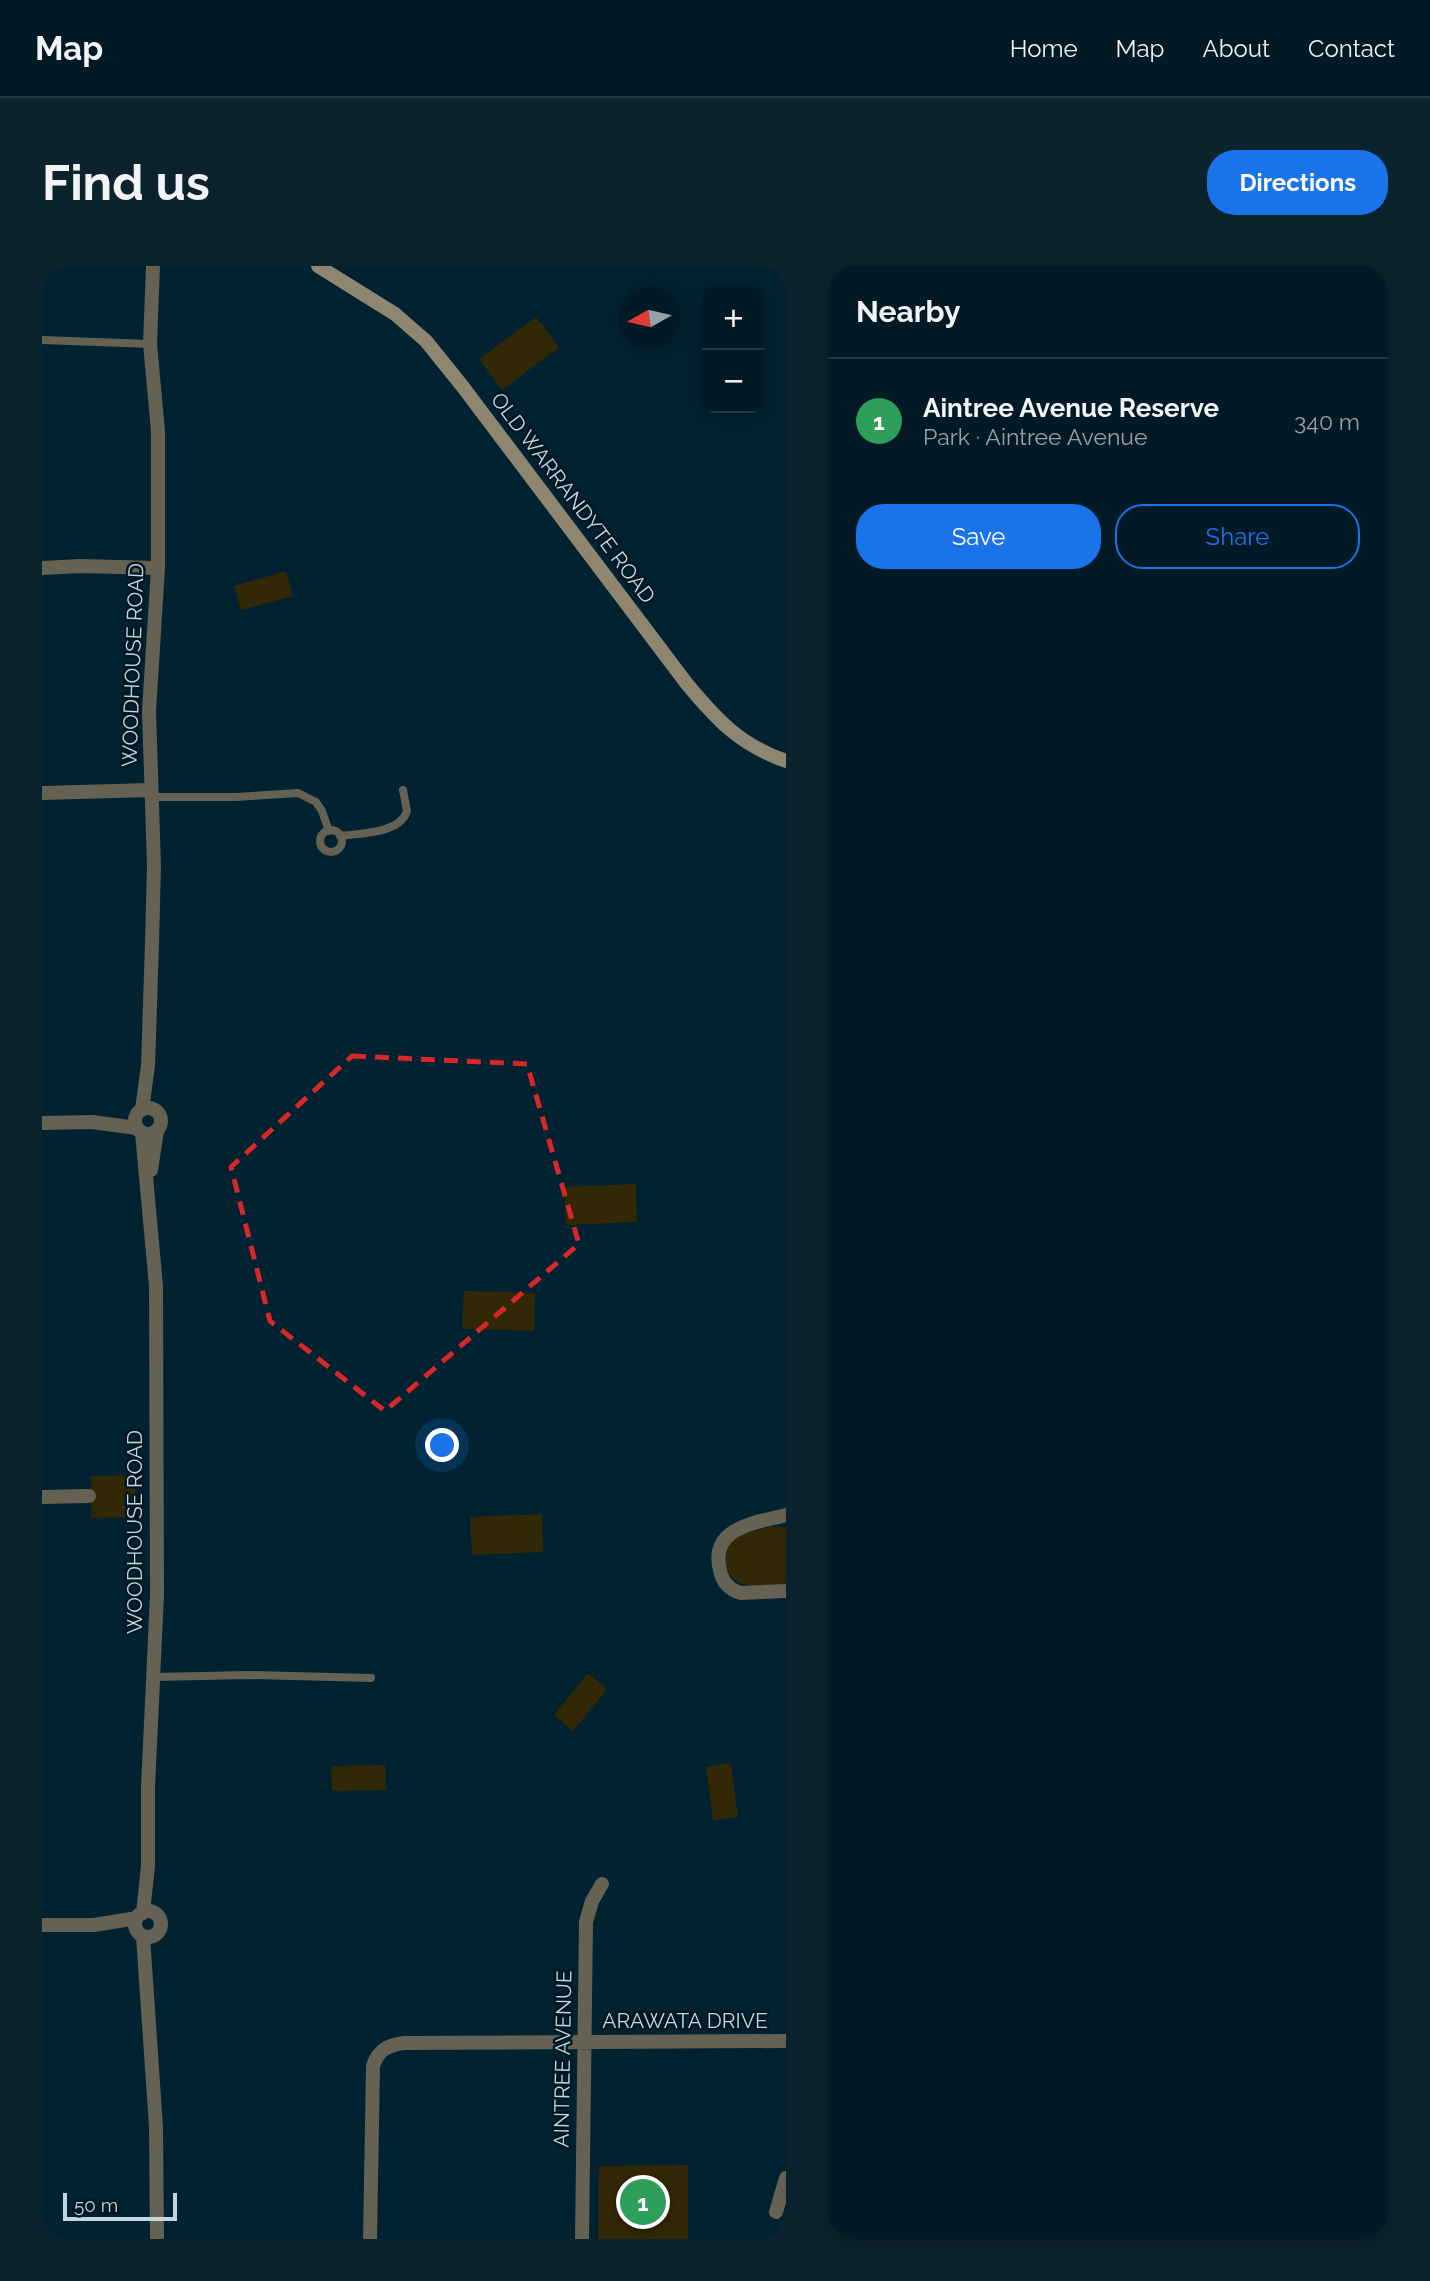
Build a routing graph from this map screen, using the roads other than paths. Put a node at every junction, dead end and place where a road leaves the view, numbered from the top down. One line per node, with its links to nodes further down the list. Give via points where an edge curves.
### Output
1 (153, 266): 5 (street, WOODHOUSE ROAD)
2 (318, 266): 3 (main road, OLD WARRANDYTE ROAD)
3 (334, 270): 8 (main road, OLD WARRANDYTE ROAD, via 426,341 720,723 754,747)
4 (42, 340): 5 (lane)
5 (150, 344): 7 (street, WOODHOUSE ROAD, via 158,431)
6 (42, 568): 7 (street)
7 (158, 568): 11 (street, WOODHOUSE ROAD, via 149,711)
8 (786, 761)
9 (403, 790): 13 (lane, via 407,813 400,823)
10 (42, 793): 11 (street)
11 (151, 794): 12 (lane, via 230,797 298,793 316,802); 14 (street, WOODHOUSE ROAD, via 154,866)
12 (329, 831): 13 (lane); 13 (lane, via 320,838 326,851 337,850)
13 (340, 836)
14 (148, 1066): 16 (street, WOODHOUSE ROAD); 16 (street, WOODHOUSE ROAD, via 157,1112 150,1108)
15 (42, 1123): 16 (street)
16 (143, 1123): 21 (street, WOODHOUSE ROAD, via 156,1307)
17 (89, 1496): 18 (street)
18 (42, 1497)
19 (786, 1515): 20 (street, via 730,1533 720,1545 718,1563 723,1580 734,1591)
20 (786, 1591)
21 (154, 1677): 22 (lane); 23 (street, WOODHOUSE ROAD)
22 (370, 1678)
23 (148, 1866): 26 (street, WOODHOUSE ROAD); 26 (street, WOODHOUSE ROAD, via 158,1915 149,1911)
24 (602, 1884): 28 (street, AINTREE AVENUE, via 586,1922)
25 (42, 1925): 26 (street)
26 (143, 1927): 31 (street, WOODHOUSE ROAD, via 156,2127)
27 (786, 2041): 28 (street, ARAWATA DRIVE)
28 (584, 2042): 32 (street, ARAWATA DRIVE, via 404,2043 380,2051 372,2073); 33 (street, AINTREE AVENUE)
29 (786, 2178): 30 (street)
30 (776, 2211)
31 (157, 2239)
32 (370, 2239)
33 (582, 2239)

